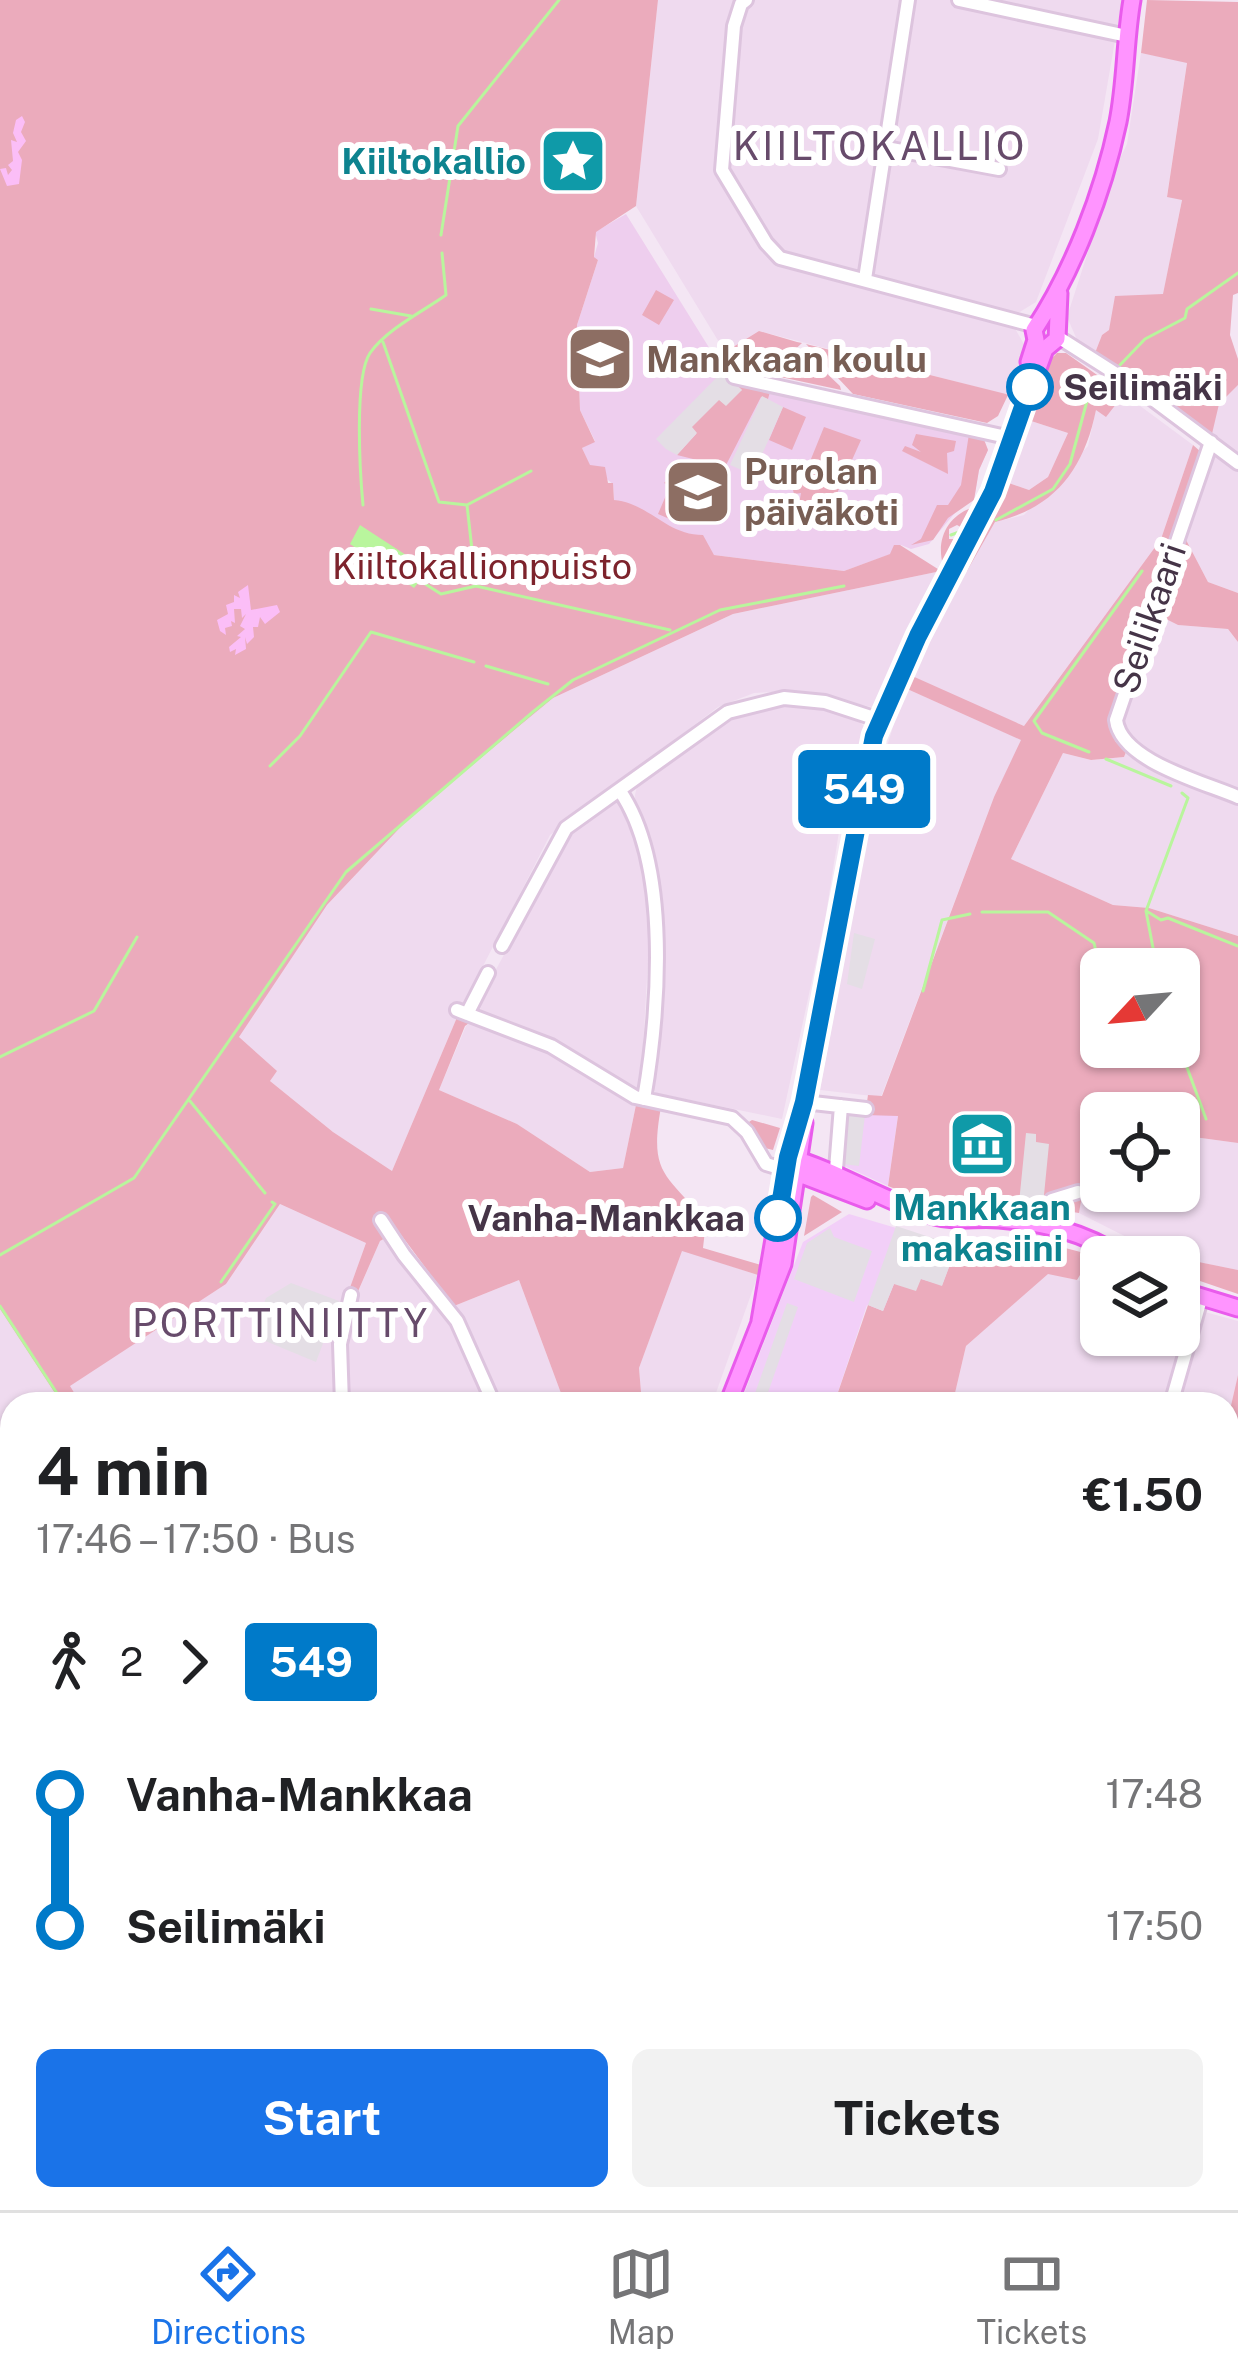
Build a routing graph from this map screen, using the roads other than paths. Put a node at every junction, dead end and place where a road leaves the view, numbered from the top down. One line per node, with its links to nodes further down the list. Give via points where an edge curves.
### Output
1 (746, 0): 8 (street, via 734,26 722,170 780,258)
2 (908, 0): 6 (street)
3 (959, 0): 5 (street)
4 (1132, 1): 5 (main road)
5 (1127, 36): 9 (main road, via 1114,136)
6 (886, 148): 7 (street); 8 (street)
7 (999, 169)
8 (865, 279): 9 (street)
9 (1046, 332): 11 (main road); 12 (street)
10 (734, 377): 11 (street)
11 (1006, 437): 14 (main road, via 986,502)
12 (1211, 442): 13 (street); 16 (street, Seilikaari, via 1116,720 1132,751)
13 (1238, 463)
14 (880, 719): 15 (street, via 810,700 752,703); 20 (main road)
15 (620, 791): 17 (street, via 566,828); 19 (street, via 654,881)
16 (1238, 797)
17 (502, 946)
18 (488, 973): 19 (street, via 462,1012 551,1046)
19 (644, 1099): 23 (street, via 732,1118 766,1164)
20 (804, 1102): 21 (street); 23 (main road)
21 (842, 1106): 22 (street); 24 (street)
22 (866, 1109)
23 (793, 1165): 24 (main road); 34 (main road, via 760,1321)
24 (835, 1180): 27 (main road, via 946,1228)
25 (1078, 1192): 27 (street, via 1052,1200)
26 (381, 1220): 33 (street, via 457,1321)
27 (1049, 1226): 28 (main road)
28 (1086, 1236)
29 (351, 1294): 32 (street, via 340,1344)
30 (1201, 1299): 31 (main road); 35 (street)
31 (1238, 1308)
32 (342, 1392)
33 (489, 1392)
34 (733, 1392)
35 (1175, 1392)

